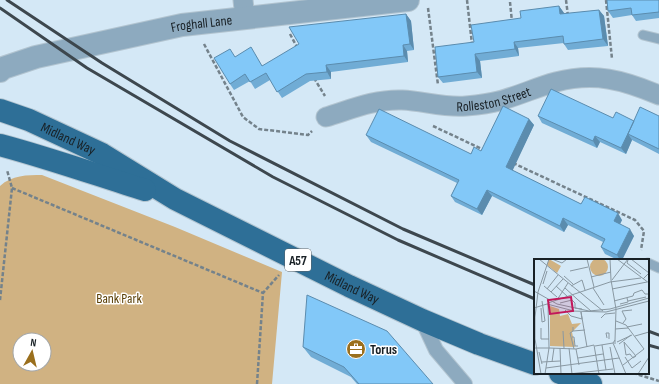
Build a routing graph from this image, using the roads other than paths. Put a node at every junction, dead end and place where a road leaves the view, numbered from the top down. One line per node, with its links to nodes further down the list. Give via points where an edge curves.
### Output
1 (418, 3): 2 (street, Froghall Lane, via 279,15)
2 (244, 9): 5 (street, Froghall Lane, via 51,53 24,60)
3 (644, 36): 4 (lane)
4 (659, 39)
5 (0, 71)
6 (659, 95): 8 (street, Rolleston Street, via 614,79 578,77 499,101 463,107 404,100 380,101)
7 (0, 110): 10 (highway, Midland Way / A57, via 30,120 102,154)
8 (330, 115)
9 (0, 145): 10 (highway, Midland Way / A57)
10 (175, 199): 13 (highway, Midland Way / A57)
11 (649, 263): 12 (lane)
12 (659, 268)
13 (422, 320): 14 (highway, Midland Way / A57); 16 (street, via 436,350)
14 (534, 364)
15 (563, 374): 17 (highway)
16 (465, 384)
17 (591, 384)

